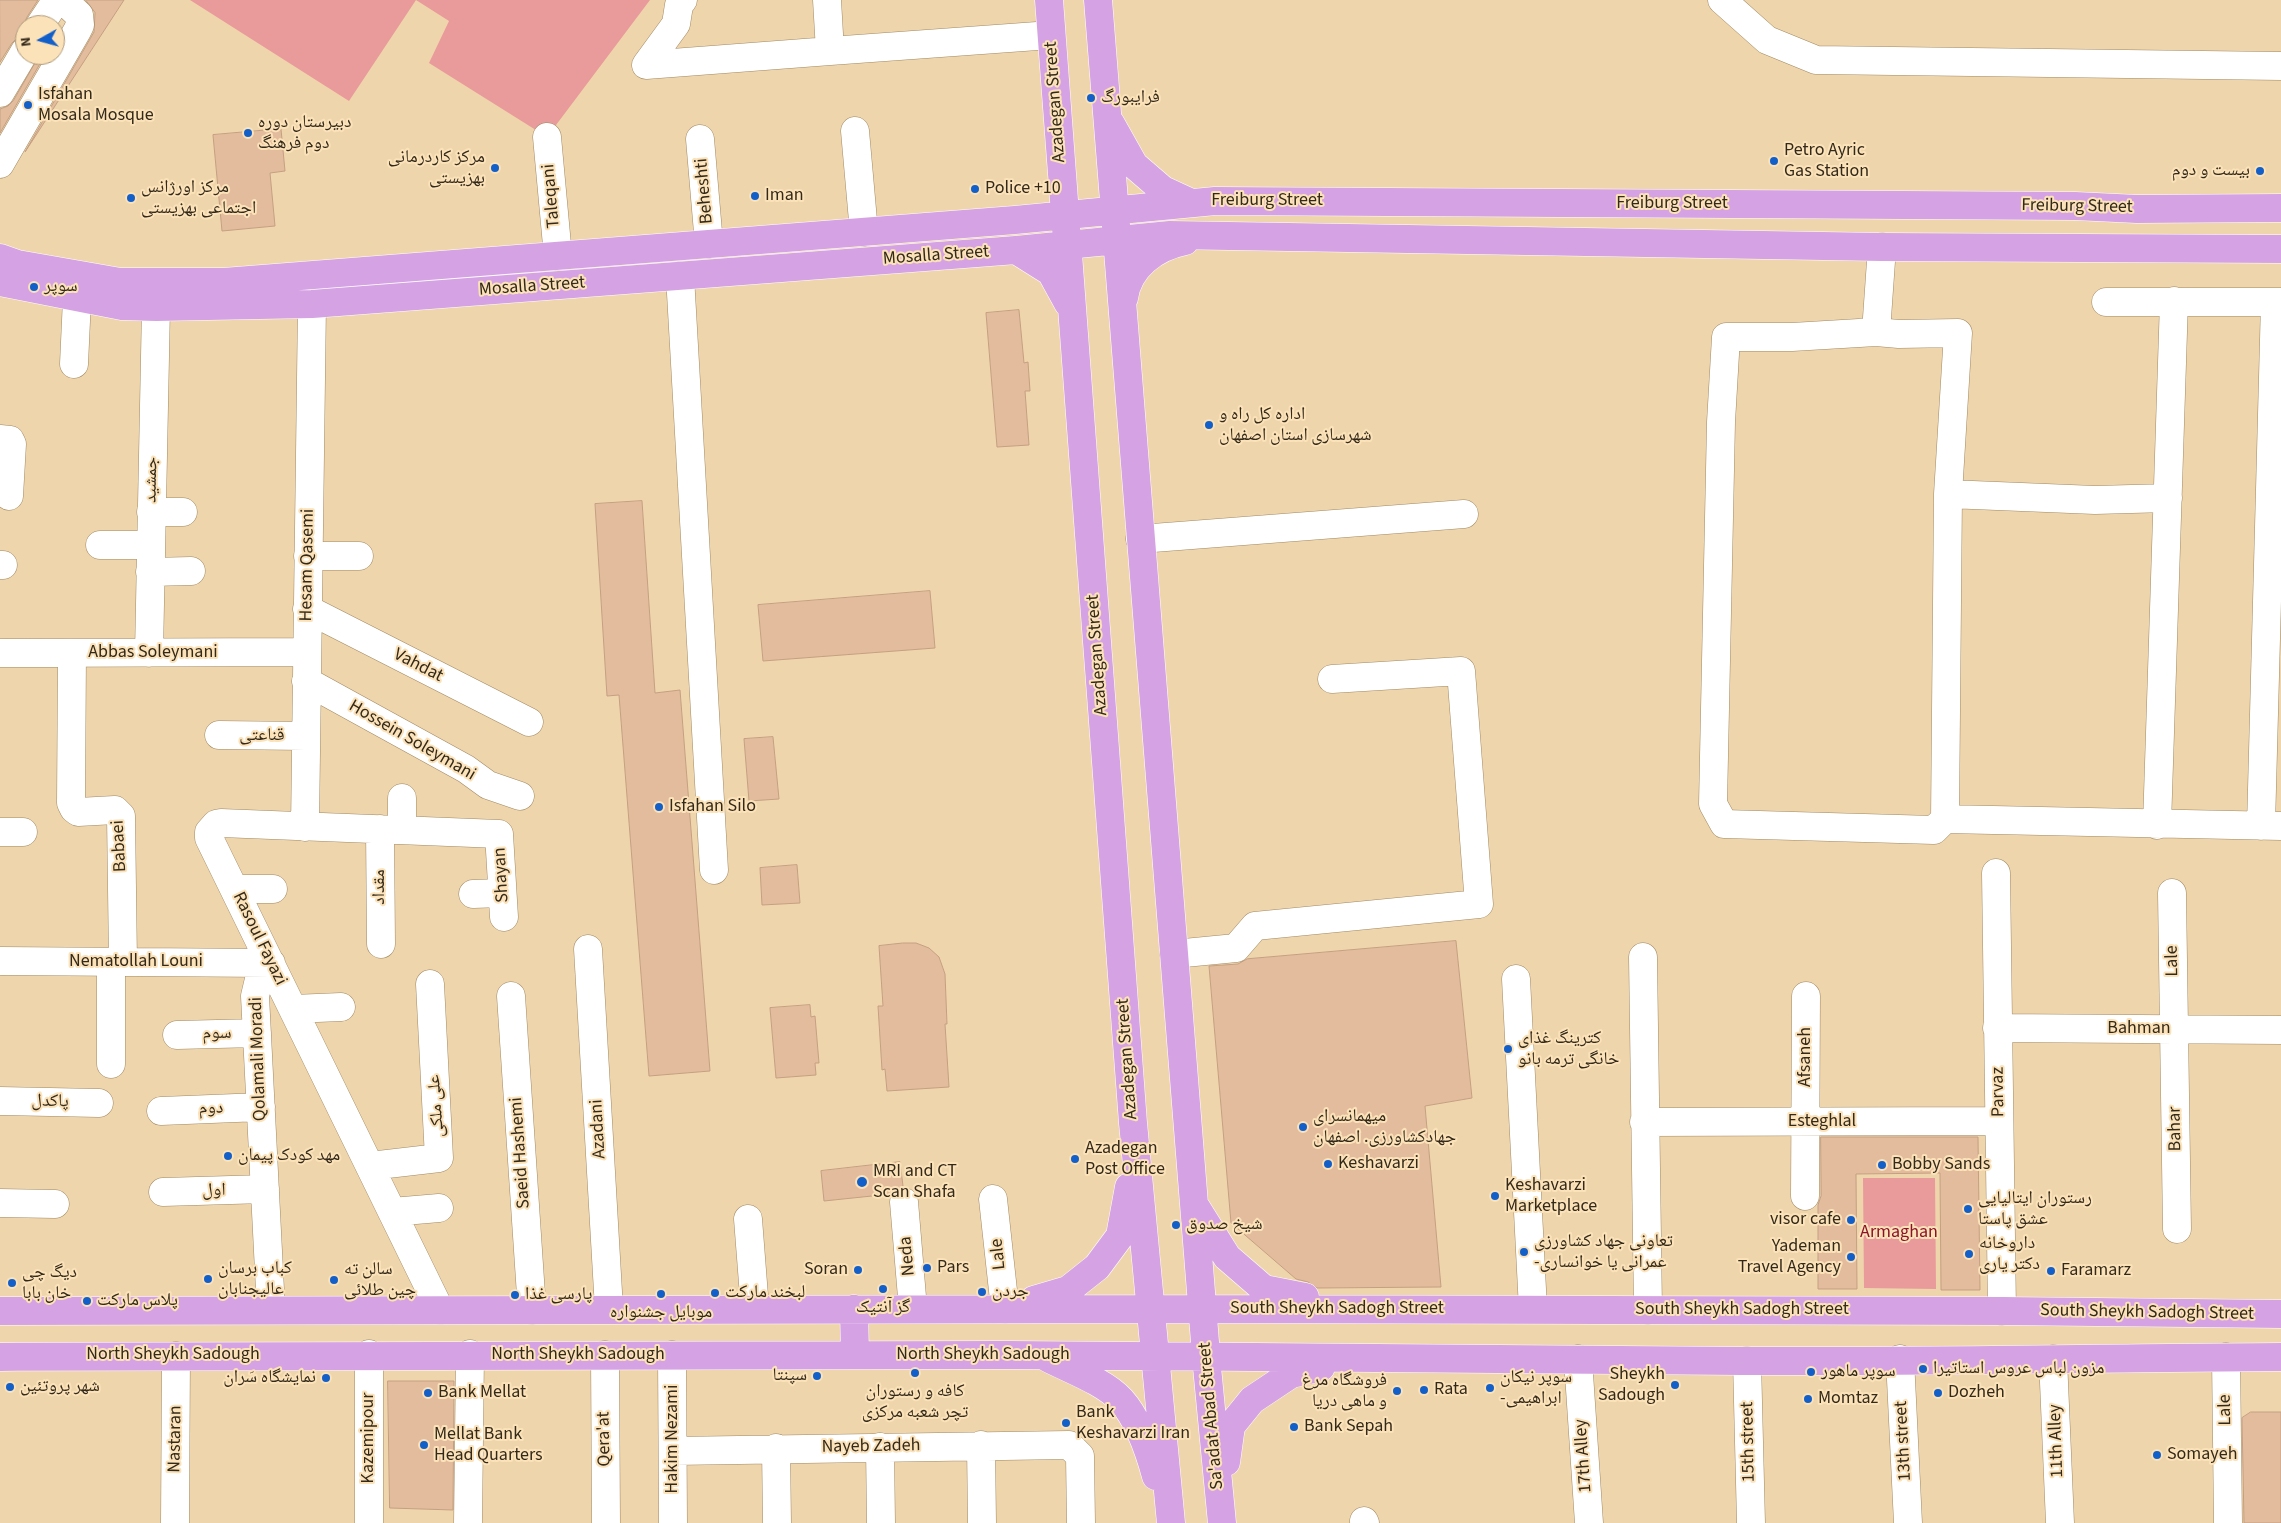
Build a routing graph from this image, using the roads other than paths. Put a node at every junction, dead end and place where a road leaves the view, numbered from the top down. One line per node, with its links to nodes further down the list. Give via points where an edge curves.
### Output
1 (683, 0): 8 (street, via 676,24 646,65)
2 (827, 0): 8 (street)
3 (1049, 0): 7 (main road, Azadegan Street)
4 (1098, 0): 14 (main road)
5 (1722, 0): 12 (street, via 1767,40 1816,60)
6 (47, 15): 9 (street, via 56,1 65,2 79,15 80,25)
7 (1051, 35): 8 (street); 18 (main road, Azadegan Street)
8 (830, 51)
9 (65, 52)
10 (17, 65): 13 (street)
11 (57, 65): 19 (street)
12 (2281, 66)
13 (0, 94)
14 (1107, 119): 20 (main road, via 1134,164 1164,190); 23 (main road)
15 (855, 130): 27 (street)
16 (547, 136): 38 (street, Taleqani)
17 (700, 139): 30 (street, Beheshti)
18 (1058, 139): 25 (main road, Azadegan Street); 26 (main road, via 1046,193)
19 (0, 164)
20 (1188, 202): 21 (main road, Freiburg Street); 23 (main road, Freiburg Street)
21 (2075, 206): 24 (main road, Freiburg Street); 35 (main road, via 2086,217 2087,233 2083,240)
22 (2281, 208): 24 (main road, Freiburg Street)
23 (1114, 209): 25 (main road, Freiburg Street); 29 (main road)
24 (2138, 209): 32 (main road, via 2128,220 2127,228 2128,235)
25 (1063, 216): 26 (main road, Mosalla Street); 31 (main road, Azadegan Street)
26 (1015, 220): 27 (main road, Mosalla Street)
27 (864, 232): 30 (main road, Mosalla Street)
28 (1226, 236): 29 (main road, Freiburg Street, via 1170,235); 34 (main road, Freiburg Street); 49 (main road, via 1182,242 1159,250 1135,268 1126,286)
29 (1117, 239): 31 (main road, Freiburg Street); 49 (main road)
30 (710, 244): 33 (main road, Mosalla Street)
31 (1066, 245): 37 (main road, Mosalla Street); 48 (main road, Azadegan Street)
32 (2138, 246): 35 (main road, Freiburg Street); 36 (main road, Freiburg Street)
33 (677, 247): 38 (main road, Mosalla Street); 40 (main road)
34 (1882, 247): 35 (main road, Freiburg Street); 50 (street)
35 (2070, 247)
36 (2281, 248)
37 (1016, 250): 40 (main road, Mosalla Street); 48 (main road, via 1051,272)
38 (558, 256): 39 (main road, Mosalla Street, via 224,282 120,282 17,264)
39 (0, 258)
40 (680, 276): 46 (main road, Mosalla Street); 84 (street)
41 (0, 282): 42 (main road, Mosalla Street)
42 (77, 299): 47 (main road, Mosalla Street); 51 (street)
43 (2174, 301): 44 (street); 45 (street); 55 (street)
44 (2106, 302)
45 (2278, 302): 80 (street)
46 (312, 304): 47 (main road, Mosalla Street); 62 (street, Hesam Qasemi)
47 (156, 307): 56 (street, جمشید)
48 (1072, 309): 116 (main road, Azadegan Street)
49 (1122, 309): 59 (main road)
50 (1876, 332): 53 (street, via 1958,333); 78 (street, via 1726,337 1721,422 1714,804 1724,824 1934,830)
51 (74, 364)
52 (0, 438): 54 (street, via 10,440 12,444)
53 (1948, 494): 55 (street, via 2095,500); 78 (street)
54 (9, 496)
55 (2168, 498): 79 (street)
56 (151, 512): 57 (street); 61 (street, جمشید)
57 (183, 512)
58 (1464, 514): 59 (street)
59 (1140, 539): 92 (main road)
60 (100, 545): 61 (street)
61 (151, 545): 64 (street, جمشید)
62 (308, 556): 63 (street); 66 (street, Hesam Qasemi)
63 (359, 556)
64 (150, 572): 65 (street); 70 (street, جمشید)
65 (192, 572)
66 (307, 609): 67 (street, Hesam Qasemi); 73 (street, Vahdat)
67 (306, 652): 70 (street, Abbas Soleymani); 72 (street, Hesam Qasemi)
68 (0, 653): 69 (street, Abbas Soleymani)
69 (72, 653): 70 (street, Abbas Soleymani); 95 (street, Babaei, via 71,803 78,812 115,810 121,816)
70 (148, 653)
71 (1332, 679): 92 (street, via 1461,671 1479,904 1254,926 1236,948)
72 (306, 681): 75 (street, Hesam Qasemi); 76 (street, Hossein Soleymani, via 466,769 488,785)
73 (529, 722)
74 (219, 735): 75 (street, قناعتی)
75 (306, 736): 81 (street, Hesam Qasemi)
76 (520, 796)
77 (402, 798): 82 (street, مقداد)
78 (1945, 819): 79 (street)
79 (2157, 825): 80 (street)
80 (2271, 826)
81 (305, 827): 82 (street, Rasoul Fayazi); 86 (street, Rasoul Fayazi, via 221,823 212,827 210,838)
82 (391, 830): 83 (street, Rasoul Fayazi); 90 (street, مقداد)
83 (499, 834): 89 (street, Shayan, via 503,905)
84 (714, 870)
85 (1996, 873): 103 (street, Parvaz)
86 (235, 889): 87 (street); 96 (street, Rasoul Fayazi)
87 (273, 890)
88 (2172, 893): 104 (street, Lale)
89 (473, 894)
90 (381, 944)
91 (588, 949): 130 (street, Azadani)
92 (1174, 954): 125 (main road)
93 (1643, 957): 115 (street)
94 (0, 961): 95 (street, Nematollah Louni)
95 (117, 962): 96 (street, Nematollah Louni); 108 (street)
96 (271, 963): 102 (street, Rasoul Fayazi); 106 (street, Qolamali Moradi, via 260,975 255,996)
97 (1516, 979): 141 (street)
98 (430, 984): 117 (street, علی ملکی, via 439,1158)
99 (511, 996): 139 (street, Saeid Hashemi)
100 (1806, 996): 113 (street, Afsaneh)
101 (340, 1007): 102 (street)
102 (293, 1009): 117 (street, Rasoul Fayazi)
103 (1997, 1028): 104 (street, Bahman); 114 (street, Parvaz)
104 (2174, 1030): 105 (street, Bahman); 129 (street, Bahar)
105 (2281, 1030)
106 (257, 1033): 107 (street, سوم); 111 (street, Qolamali Moradi)
107 (177, 1035)
108 (111, 1064)
109 (0, 1101): 110 (street, پاکدل)
110 (99, 1103)
111 (261, 1107): 112 (street, دوم); 118 (street, Qolamali Moradi)
112 (161, 1111)
113 (1806, 1120): 114 (street, Esteghlal); 115 (street, Esteghlal); 120 (street, Afsaneh)
114 (1999, 1121): 143 (street, Parvaz)
115 (1644, 1122): 142 (street)
116 (1133, 1123): 134 (main road, via 1129,1195 1120,1236 1097,1267 1068,1290); 140 (main road, Azadegan Street)
117 (370, 1166): 127 (street, Rasoul Fayazi)
118 (265, 1190): 119 (street, اول); 137 (street, Qolamali Moradi)
119 (163, 1192)
120 (1805, 1196)
121 (993, 1199): 134 (street, Lale)
122 (904, 1202): 133 (street, Neda)
123 (0, 1203): 124 (street)
124 (55, 1204)
125 (1195, 1206): 135 (main road); 136 (main road, via 1227,1257 1264,1289)
126 (439, 1208): 127 (street)
127 (392, 1212): 138 (street, Rasoul Fayazi)
128 (748, 1219): 131 (street)
129 (2177, 1229)
130 (609, 1309): 131 (main road); 139 (main road)
131 (755, 1309): 132 (main road)
132 (854, 1309): 133 (main road); 150 (main road)
133 (913, 1309): 134 (main road)
134 (1005, 1309): 140 (main road)
135 (1203, 1309): 136 (main road, South Sheykh Sadogh Street); 140 (main road, South Sheykh Sadogh Street); 155 (main road, Sa'adat Abad Street)
136 (1360, 1309): 141 (main road, South Sheykh Sadogh Street)
137 (271, 1310): 138 (main road); 144 (main road)
138 (440, 1310): 139 (main road)
139 (532, 1310)
140 (1151, 1310): 153 (main road)
141 (1533, 1310): 142 (main road, South Sheykh Sadogh Street)
142 (1648, 1310): 143 (main road, South Sheykh Sadogh Street)
143 (2002, 1311): 145 (main road, South Sheykh Sadogh Street)
144 (0, 1312)
145 (2281, 1314)
146 (369, 1354): 147 (main road, North Sheykh Sadough); 152 (main road, North Sheykh Sadough); 169 (street, Kazemipour)
147 (470, 1354): 148 (main road, North Sheykh Sadough); 170 (street)
148 (604, 1355): 149 (main road, North Sheykh Sadough); 171 (street, Qera'at)
149 (672, 1355): 150 (main road, North Sheykh Sadough); 166 (street, Hakim Nezami)
150 (856, 1355): 151 (main road, North Sheykh Sadough)
151 (1006, 1355): 153 (main road, North Sheykh Sadough); 177 (main road, via 1046,1357 1107,1389 1121,1400 1148,1448)
152 (176, 1356): 154 (main road, North Sheykh Sadough); 168 (street, Nastaran)
153 (1156, 1356): 155 (main road, North Sheykh Sadough); 177 (main road)
154 (0, 1357)
155 (1206, 1357): 161 (main road); 167 (main road, Sa'adat Abad Street)
156 (2226, 1357): 157 (main road); 160 (main road); 182 (street, Lale)
157 (2281, 1357)
158 (1578, 1359): 161 (main road); 162 (main road); 178 (street, 17th Alley)
159 (1900, 1359): 160 (main road); 162 (main road); 180 (street, 13th street)
160 (2053, 1359): 181 (street, 11th Alley)
161 (1351, 1360): 167 (main road, via 1291,1374 1252,1400 1231,1426)
162 (1747, 1361): 179 (street, 15th street)
163 (981, 1445): 164 (street, Nayeb Zadeh); 175 (street); 176 (street, Nayeb Zadeh, via 1069,1445 1080,1456)
164 (880, 1447): 165 (street, Nayeb Zadeh); 174 (street)
165 (776, 1448): 166 (street, Nayeb Zadeh); 173 (street)
166 (673, 1451): 172 (street, Hakim Nezami)
167 (1222, 1519)
168 (175, 1523)
169 (369, 1523)
170 (468, 1523)
171 (606, 1523)
172 (674, 1523)
173 (777, 1523)
174 (881, 1523)
175 (982, 1523)
176 (1081, 1523)
177 (1170, 1523)
178 (1589, 1523)
179 (1751, 1523)
180 (1908, 1523)
181 (2060, 1523)
182 (2228, 1523)

